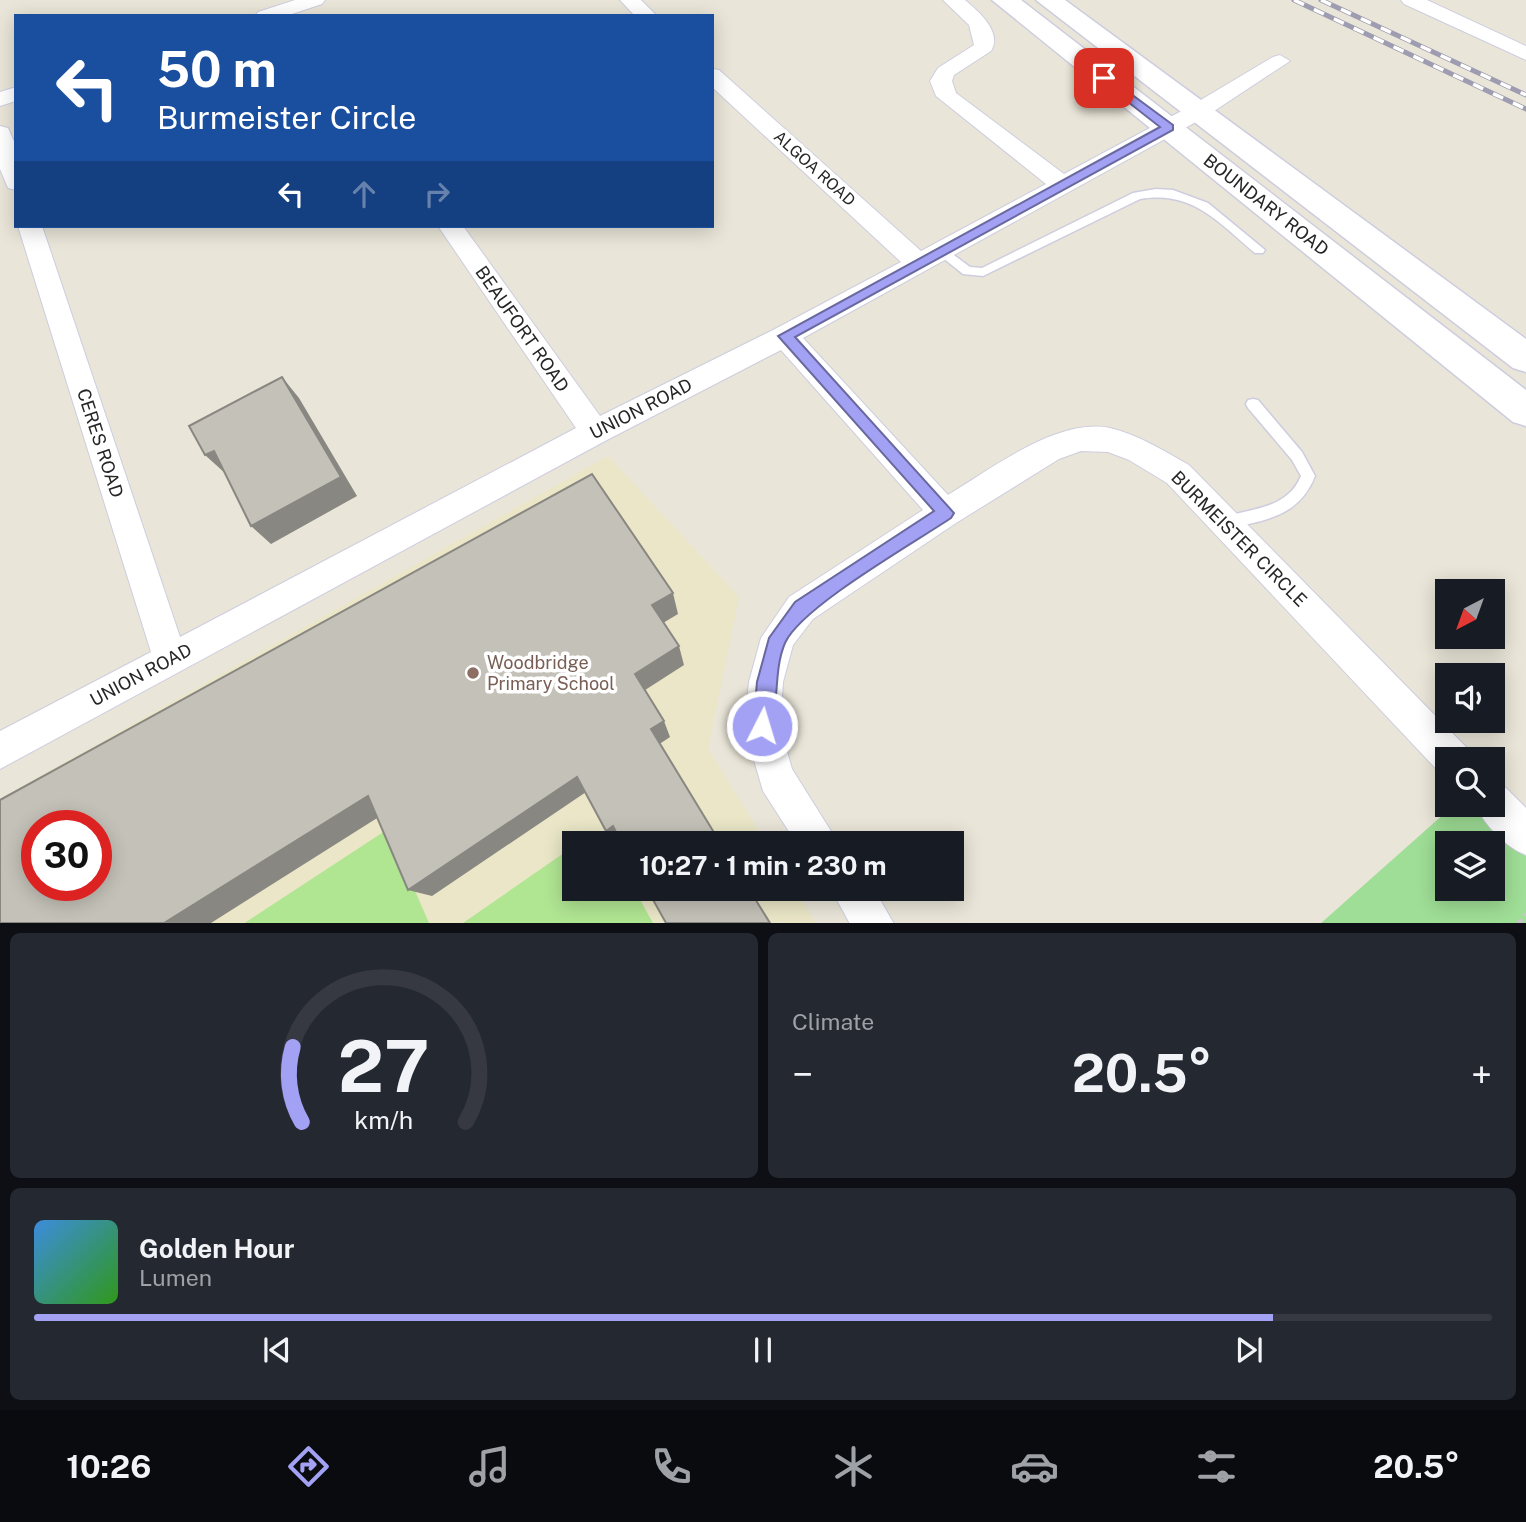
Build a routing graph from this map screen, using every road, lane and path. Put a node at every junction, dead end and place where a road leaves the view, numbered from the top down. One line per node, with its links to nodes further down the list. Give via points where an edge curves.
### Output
1 (630, 0): 8 (street)
2 (953, 0): 16 (street, via 980,23 985,34 984,47 945,72 942,81 947,96)
3 (1005, 0): 13 (main road, BOUNDARY ROAD)
4 (1049, 0): 12 (main road, BOUNDARY ROAD)
5 (1411, 0): 9 (street)
6 (301, 5): 7 (street)
7 (272, 14)
8 (645, 14)
9 (1526, 54)
10 (1280, 61): 12 (street, UNION ROAD)
11 (714, 77): 20 (street, ALGOA ROAD)
12 (1197, 112): 13 (street, UNION ROAD); 22 (main road, BOUNDARY ROAD)
13 (1168, 128): 16 (street, UNION ROAD); 24 (main road, BOUNDARY ROAD)
14 (0, 134): 15 (street)
15 (14, 176)
16 (1061, 184): 20 (street, UNION ROAD)
17 (31, 228): 28 (street, CERES ROAD)
18 (451, 228): 25 (street, BEAUFORT ROAD)
19 (1259, 250): 20 (lane, via 1192,198 1160,191 1138,196 983,272 967,271)
20 (928, 256): 21 (street, UNION ROAD)
21 (785, 336): 25 (street, UNION ROAD); 26 (street)
22 (1526, 358)
23 (1253, 404): 27 (lane, via 1308,476 1305,489 1294,501)
24 (1526, 411)
25 (595, 432): 28 (street, UNION ROAD)
26 (945, 513): 27 (street, BURMEISTER CIRCLE, via 1049,450 1081,439 1109,440 1139,450 1178,474); 32 (street, BURMEISTER CIRCLE, via 801,608 778,638 766,682 762,726 776,778)
27 (1226, 523): 29 (street, BURMEISTER CIRCLE)
28 (171, 660): 30 (street, UNION ROAD)
29 (1441, 747)
30 (0, 751)
31 (1505, 814): 33 (street)
32 (811, 831)
33 (1526, 836)
34 (859, 901): 36 (street)
35 (1526, 914): 37 (path)
36 (874, 923)
37 (1518, 923)

